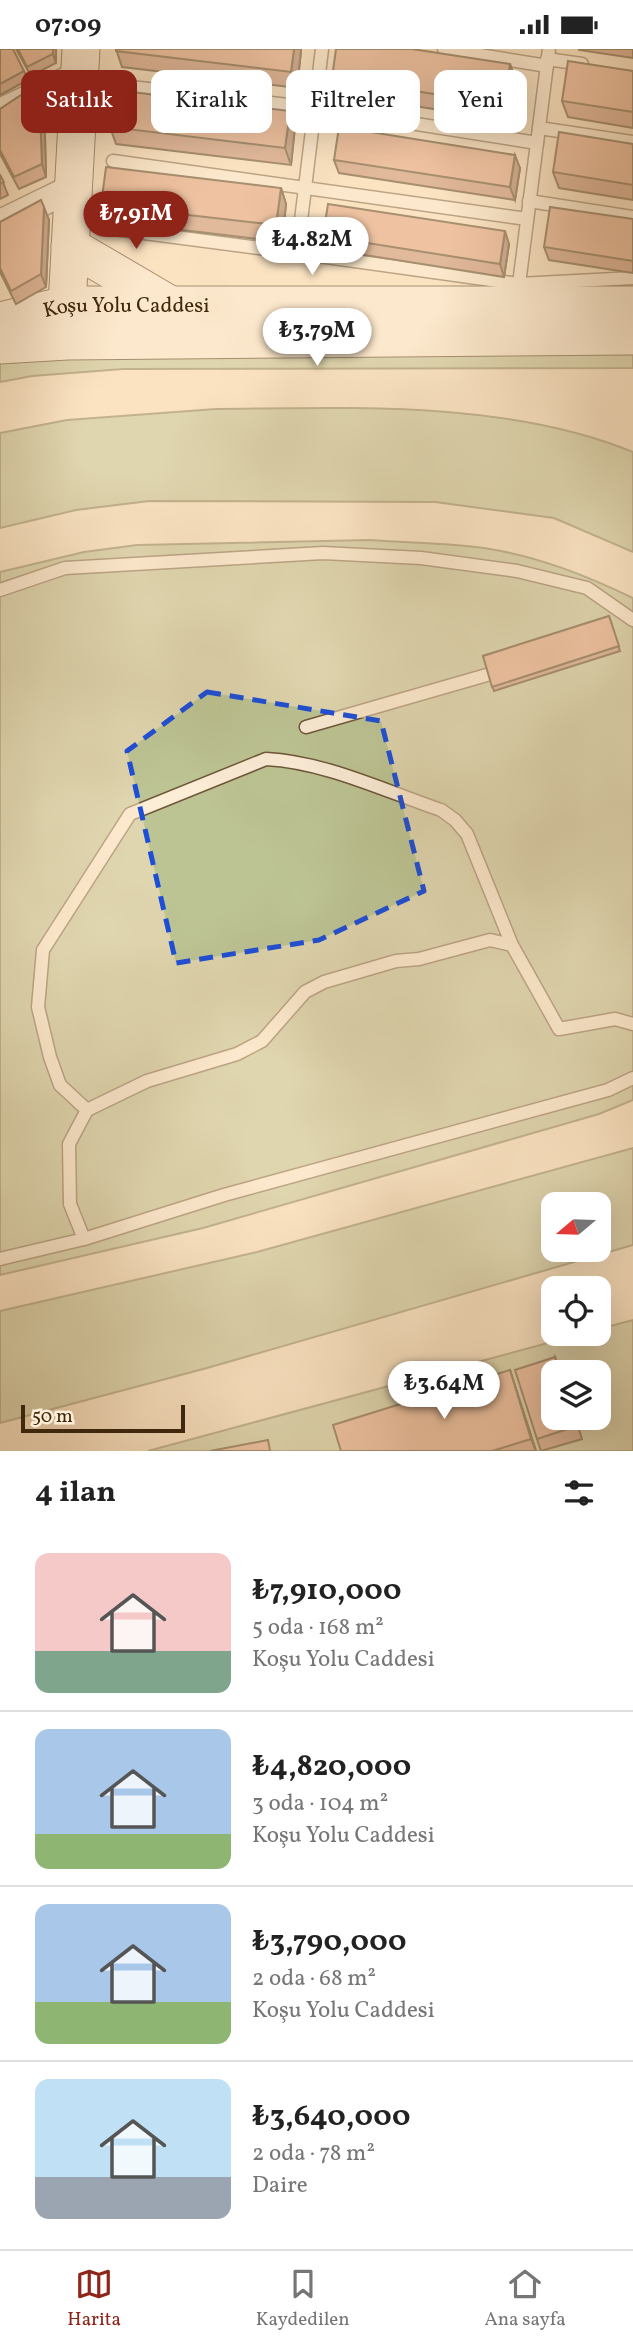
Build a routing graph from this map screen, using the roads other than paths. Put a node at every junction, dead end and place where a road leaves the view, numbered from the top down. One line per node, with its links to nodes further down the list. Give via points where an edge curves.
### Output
1 (323, 49): 6 (lane)
2 (444, 49): 3 (lane)
3 (548, 58): 5 (lane); 11 (lane)
4 (80, 62): 9 (street); 17 (main road)
5 (596, 67)
6 (320, 70)
7 (137, 88): 8 (lane)
8 (286, 105)
9 (0, 112)
10 (420, 125): 14 (lane)
11 (539, 128): 13 (lane); 14 (lane)
12 (312, 133): 16 (lane)
13 (633, 142)
14 (537, 143): 18 (lane)
15 (113, 161): 16 (lane)
16 (305, 185): 20 (lane); 24 (lane)
17 (72, 188): 21 (street); 23 (main road)
18 (529, 201): 19 (lane); 20 (lane)
19 (633, 216)
20 (527, 219): 26 (lane)
21 (0, 223)
22 (106, 228): 24 (lane)
23 (70, 246): 28 (main road); 29 (main road)
24 (297, 253): 26 (lane)
25 (633, 278): 26 (lane)
26 (519, 284)
27 (633, 305): 28 (main road, Koşu Yolu Caddesi)
28 (173, 306): 29 (main road, Koşu Yolu Caddesi)
29 (66, 314): 30 (main road, Koşu Yolu Caddesi); 32 (main road, via 74,335); 33 (main road)
30 (0, 321)
31 (633, 336): 32 (main road, Koşu Yolu Caddesi)
32 (99, 341): 33 (main road, Koşu Yolu Caddesi)
33 (0, 345)
34 (0, 590): 35 (lane, via 65,568 323,552 421,558 517,571 587,588)
35 (633, 620)
36 (519, 665): 37 (lane)
37 (306, 727)
38 (512, 945): 39 (lane, via 559,1029 615,1019); 41 (lane, via 490,940 324,982 305,992 262,1041 237,1054 147,1081); 41 (lane, via 467,834 441,810 289,760 266,759 237,769 130,814 43,950 38,1007 50,1057 60,1085)
39 (633, 1024)
40 (633, 1078): 42 (lane, via 608,1090 224,1195)
41 (87, 1110): 42 (lane, via 69,1144 70,1204)
42 (84, 1239): 43 (lane)
43 (0, 1259)

